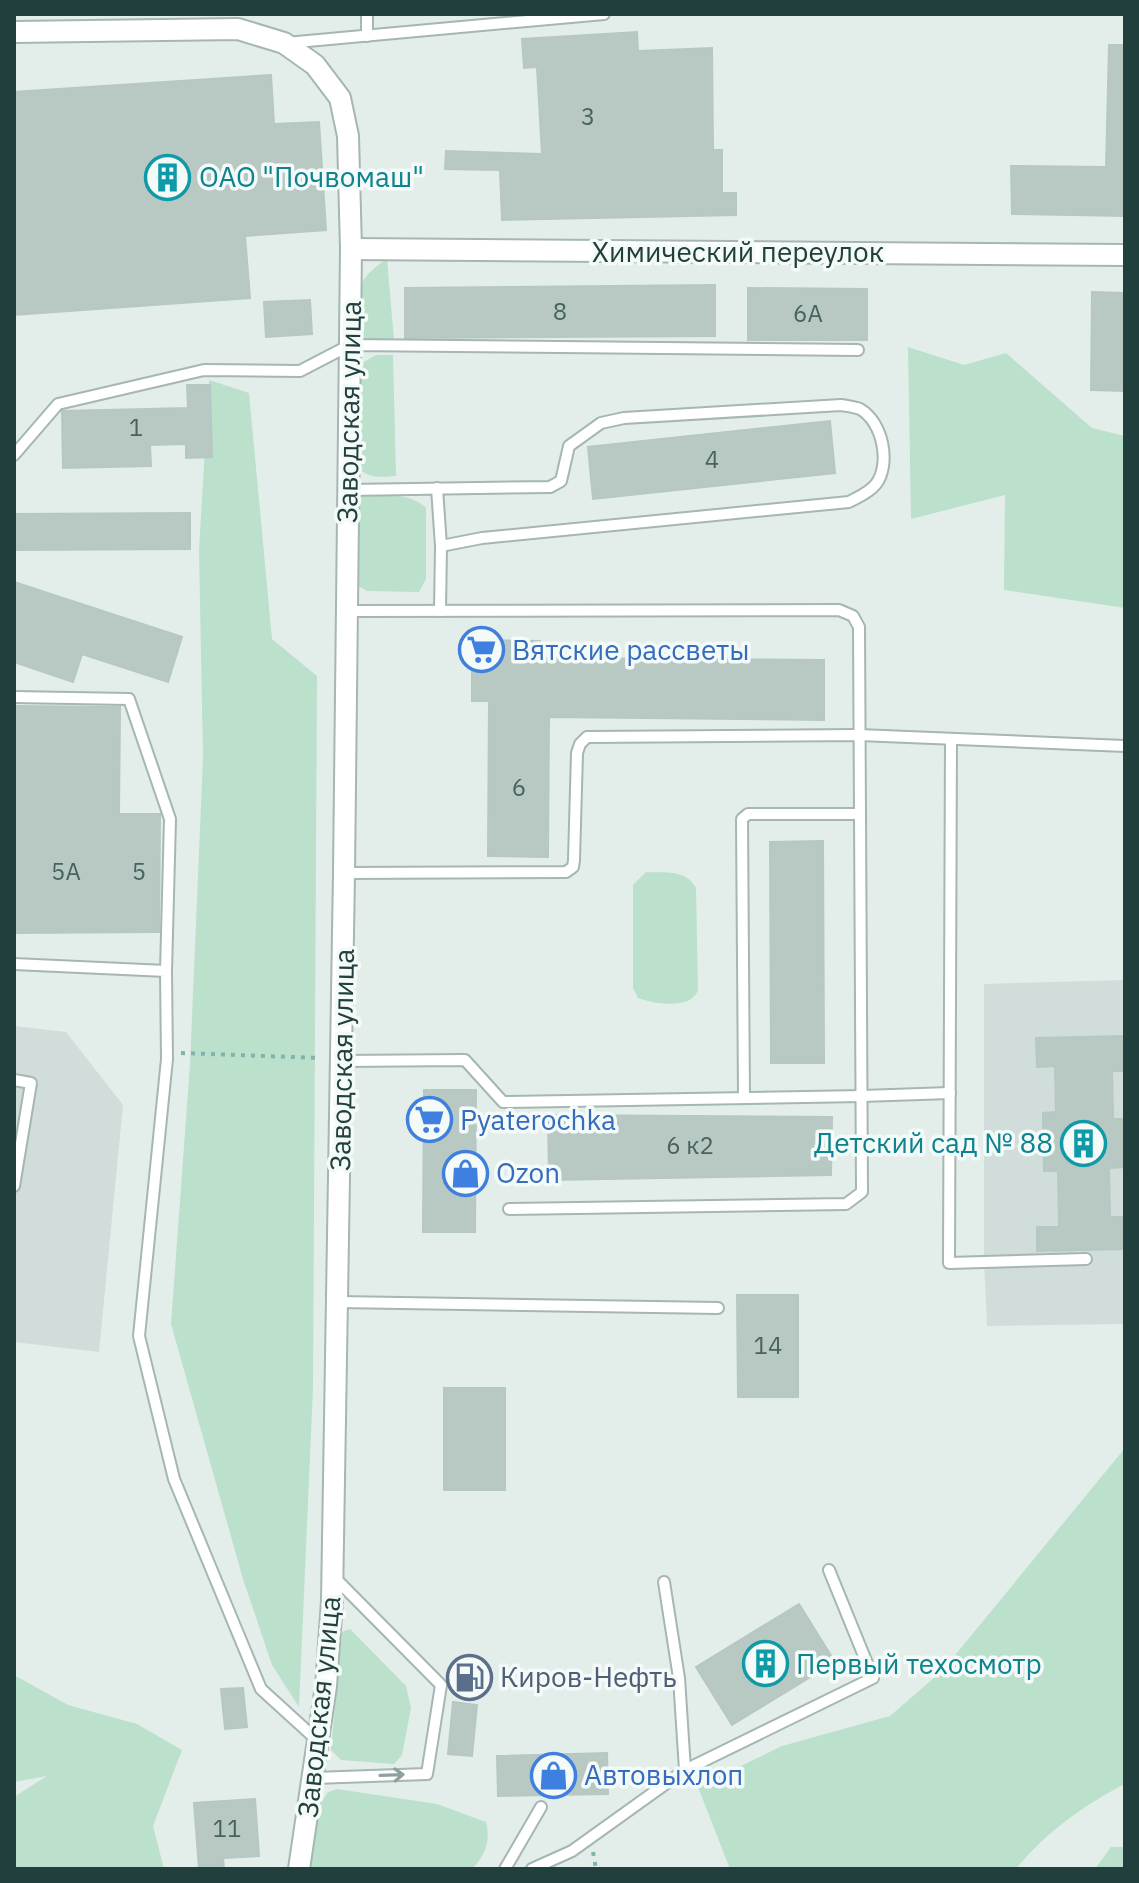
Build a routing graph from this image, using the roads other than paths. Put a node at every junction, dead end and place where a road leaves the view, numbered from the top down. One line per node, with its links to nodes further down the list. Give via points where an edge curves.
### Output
1 (367, 14): 5 (lane)
2 (604, 14): 5 (lane)
3 (199, 22): 4 (street, Заводская улица); 6 (street, Заводская улица)
4 (14, 32)
5 (367, 36): 6 (lane)
6 (284, 43): 7 (street, Заводская улица, via 315,65 340,98 348,136)
7 (351, 249): 8 (street, Химический переулок); 9 (street, Заводская улица)
8 (1125, 255)
9 (350, 345): 10 (lane); 11 (lane, via 300,371 204,370 58,404); 13 (street, Заводская улица)
10 (858, 350)
11 (14, 455)
12 (437, 488): 13 (lane); 14 (lane); 14 (lane, via 550,487 561,481 569,446 601,423 624,418 841,405 859,409 874,421 881,439 883,471 872,488 849,502)
13 (348, 490): 15 (street, Заводская улица)
14 (441, 546): 16 (lane)
15 (347, 611): 16 (lane); 22 (street, Заводская улица)
16 (440, 611): 18 (lane, via 839,610 853,616 859,627)
17 (14, 697): 24 (lane, via 129,699 170,819)
18 (859, 735): 19 (lane); 21 (lane); 22 (lane, via 587,737 577,753 574,860 566,872)
19 (951, 739): 20 (lane); 27 (lane)
20 (1125, 746)
21 (860, 814): 28 (lane); 29 (lane, via 748,814 742,819)
22 (344, 873): 25 (street, Заводская улица)
23 (14, 964): 24 (lane)
24 (166, 971): 38 (lane, via 167,1053 139,1336 174,1479 261,1689)
25 (334, 1060): 29 (lane, via 465,1060 503,1102); 33 (street, Заводская улица)
26 (14, 1080): 30 (lane, via 31,1083)
27 (950, 1093): 28 (lane); 32 (lane, via 949,1263)
28 (862, 1096): 29 (lane); 31 (lane, via 862,1192 846,1204)
29 (744, 1097)
30 (14, 1186)
31 (509, 1209)
32 (1086, 1259)
33 (338, 1302): 34 (lane); 36 (street, Заводская улица)
34 (718, 1308)
35 (829, 1570): 39 (lane, via 873,1678)
36 (333, 1575): 38 (street, Заводская улица); 40 (lane, one-way to 36, via 427,1774 441,1685)
37 (664, 1582): 39 (lane, via 679,1678)
38 (319, 1742): 40 (street, Заводская улица)
39 (685, 1770): 44 (lane, via 572,1851)
40 (314, 1778): 42 (street, Заводская улица)
41 (541, 1807): 43 (lane)
42 (299, 1869)
43 (505, 1869)
44 (532, 1869)

